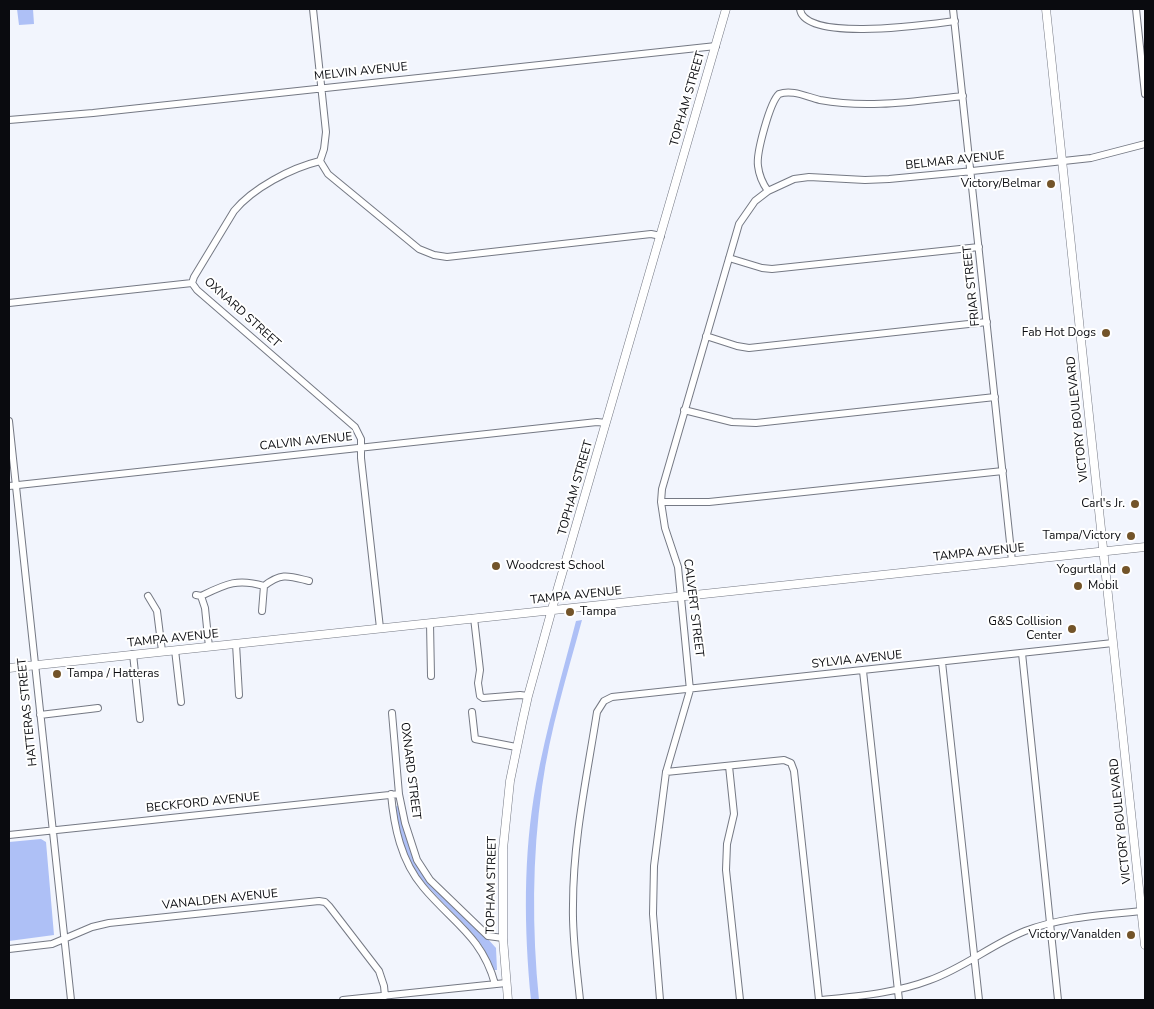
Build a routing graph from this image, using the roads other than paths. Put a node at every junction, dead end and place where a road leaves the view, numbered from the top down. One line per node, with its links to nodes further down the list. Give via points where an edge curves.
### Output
1 (313, 9): 9 (street)
2 (726, 9): 8 (main road, TOPHAM STREET)
3 (800, 9): 7 (street, via 812,22 833,27 872,30)
4 (954, 9): 7 (street, FRIAR STREET)
5 (1046, 9): 15 (main road, VICTORY BOULEVARD)
6 (1136, 9): 10 (street)
7 (955, 21): 11 (street, FRIAR STREET)
8 (716, 46): 9 (street, MELVIN AVENUE); 18 (main road, TOPHAM STREET)
9 (321, 88): 12 (street, MELVIN AVENUE); 14 (street, via 326,142)
10 (1145, 94)
11 (963, 96): 16 (street, FRIAR STREET); 17 (street, via 877,105 821,100 790,92 779,94 772,103 758,157 760,173)
12 (9, 120)
13 (1145, 144): 15 (street, BELMAR AVENUE, via 1098,157)
14 (320, 161): 18 (street, via 328,174 419,249 434,256 651,234); 21 (street, OXNARD STREET, via 293,170 242,202)
15 (1062, 161): 16 (street, BELMAR AVENUE); 34 (main road, VICTORY BOULEVARD)
16 (972, 171): 17 (street, BELMAR AVENUE, via 873,180 808,177 786,182); 19 (street, FRIAR STREET)
17 (768, 191): 20 (street, CALVERT STREET, via 755,201 739,224)
18 (661, 236): 28 (main road, TOPHAM STREET)
19 (979, 247): 20 (street, via 772,269); 23 (street, FRIAR STREET)
20 (729, 258): 24 (street, CALVERT STREET)
21 (192, 283): 22 (street); 29 (street, OXNARD STREET, via 355,427)
22 (9, 302)
23 (987, 322): 24 (street, via 749,348); 25 (street, FRIAR STREET)
24 (706, 336): 26 (street, CALVERT STREET)
25 (995, 397): 26 (street, via 756,423 732,422); 30 (street, FRIAR STREET)
26 (684, 410): 32 (street, CALVERT STREET)
27 (9, 421): 31 (street, HATTERAS STREET)
28 (606, 423): 29 (street, CALVIN AVENUE); 40 (main road, TOPHAM STREET)
29 (362, 447): 31 (street, CALVIN AVENUE); 44 (street, OXNARD STREET, via 360,458)
30 (1003, 471): 32 (street, via 709,502); 35 (street, FRIAR STREET)
31 (12, 486): 53 (street, HATTERAS STREET)
32 (661, 502): 39 (street, CALVERT STREET, via 665,528 677,562)
33 (1145, 547): 34 (main road, TAMPA AVENUE)
34 (1104, 551): 35 (main road, TAMPA AVENUE); 45 (main road, VICTORY BOULEVARD)
35 (1012, 561): 39 (main road, TAMPA AVENUE)
36 (309, 582): 37 (street, via 279,576)
37 (264, 586): 41 (street); 47 (street, via 243,581 199,596 205,608)
38 (148, 596): 49 (street, via 157,611)
39 (681, 597): 40 (main road, TAMPA AVENUE); 57 (street, CALVERT STREET)
40 (552, 610): 42 (main road, TAMPA AVENUE); 59 (main road, TOPHAM STREET)
41 (262, 611)
42 (474, 618): 43 (main road, TAMPA AVENUE); 59 (street, via 480,696)
43 (430, 623): 44 (main road, TAMPA AVENUE); 56 (street)
44 (380, 628): 46 (main road, TAMPA AVENUE)
45 (1113, 643): 50 (street, SYLVIA AVENUE); 73 (main road, VICTORY BOULEVARD)
46 (236, 644): 47 (main road, TAMPA AVENUE); 58 (street)
47 (209, 647): 48 (main road, TAMPA AVENUE)
48 (175, 650): 49 (main road, TAMPA AVENUE); 60 (street)
49 (162, 652): 51 (main road, TAMPA AVENUE)
50 (1022, 653): 52 (street, SYLVIA AVENUE); 74 (street)
51 (133, 654): 53 (main road, TAMPA AVENUE); 65 (street)
52 (942, 662): 55 (street, SYLVIA AVENUE); 79 (street)
53 (35, 665): 54 (main road, TAMPA AVENUE); 64 (street, HATTERAS STREET)
54 (9, 668)
55 (863, 670): 57 (street, SYLVIA AVENUE); 82 (street)
56 (431, 676)
57 (690, 690): 68 (street, CALVERT STREET); 87 (street, SYLVIA AVENUE, via 612,697 604,701 597,712 575,863 573,906)
58 (239, 695)
59 (528, 696): 66 (main road, TOPHAM STREET)
60 (181, 702)
61 (98, 708): 64 (street)
62 (472, 712): 66 (street, via 475,739)
63 (392, 713): 70 (street, OXNARD STREET)
64 (40, 714): 71 (street, HATTERAS STREET)
65 (140, 718)
66 (516, 747): 75 (main road, TOPHAM STREET, via 503,849)
67 (729, 766): 68 (street); 89 (street, via 734,814 727,844 726,870); 90 (street, via 784,760 791,763)
68 (666, 772): 88 (street, CALVERT STREET, via 659,818 653,914)
69 (392, 794): 70 (street, BECKFORD AVENUE); 71 (street, BECKFORD AVENUE); 81 (street, OXNARD STREET, via 395,825 407,863 422,887 469,933 489,966)
70 (399, 794): 75 (street, OXNARD STREET, via 411,844 430,880 488,936)
71 (52, 830): 72 (street, BECKFORD AVENUE); 76 (street, HATTERAS STREET)
72 (9, 835)
73 (1142, 911): 74 (street); 77 (main road, VICTORY BOULEVARD)
74 (1050, 924): 79 (street, via 1019,934); 93 (street)
75 (503, 938): 80 (main road, TOPHAM STREET)
76 (64, 939): 78 (street, VANALDEN AVENUE, via 43,946); 83 (street, VANALDEN AVENUE, via 109,923 326,902 379,971); 84 (street, HATTERAS STREET)
77 (1145, 945)
78 (9, 950)
79 (974, 957): 82 (street, via 931,980); 92 (street)
80 (506, 982): 81 (street); 86 (main road)
81 (495, 984): 83 (street)
82 (898, 989): 90 (street); 91 (street)
83 (386, 996): 85 (street)
84 (71, 1000)
85 (343, 1000)
86 (508, 1000)
87 (580, 1000)
88 (660, 1000)
89 (740, 1000)
90 (820, 1000)
91 (899, 1000)
92 (978, 1000)
93 (1058, 1000)

